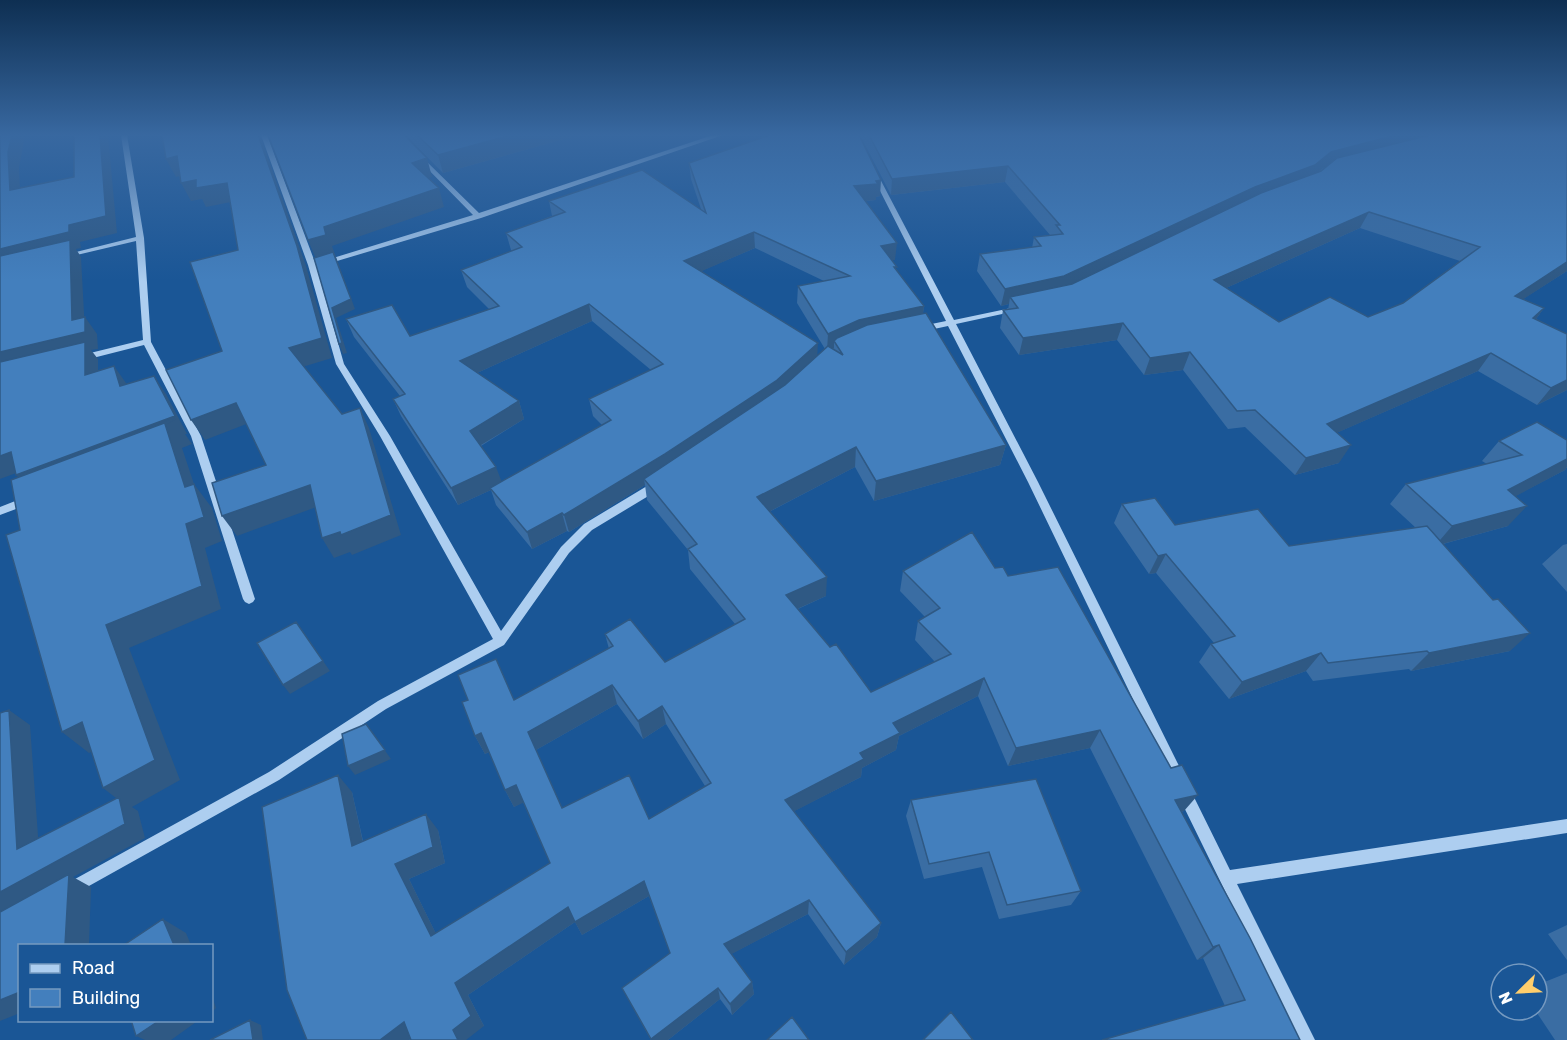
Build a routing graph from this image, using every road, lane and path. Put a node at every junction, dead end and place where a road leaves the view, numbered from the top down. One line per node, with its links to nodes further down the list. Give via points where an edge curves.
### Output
1 (132, 184): 7 (street)
2 (282, 184): 9 (street)
3 (446, 184): 6 (street)
4 (575, 184): 6 (street)
5 (879, 184): 11 (street)
6 (478, 216): 9 (street)
7 (140, 238): 8 (street); 13 (street)
8 (58, 257)
9 (312, 265): 21 (street, via 340,364)
10 (1020, 308): 11 (street)
11 (951, 323): 12 (street); 23 (street)
12 (907, 332)
13 (147, 342): 14 (street); 15 (street)
14 (67, 361)
15 (196, 436): 16 (street); 20 (street)
16 (186, 440)
17 (664, 481): 21 (street, via 588,527 565,550)
18 (34, 498): 19 (street)
19 (0, 511)
20 (249, 599)
21 (500, 641): 24 (street, via 382,705 274,776)
22 (1567, 826): 23 (street)
23 (1226, 878): 25 (street)
24 (61, 894)
25 (1307, 1040)

